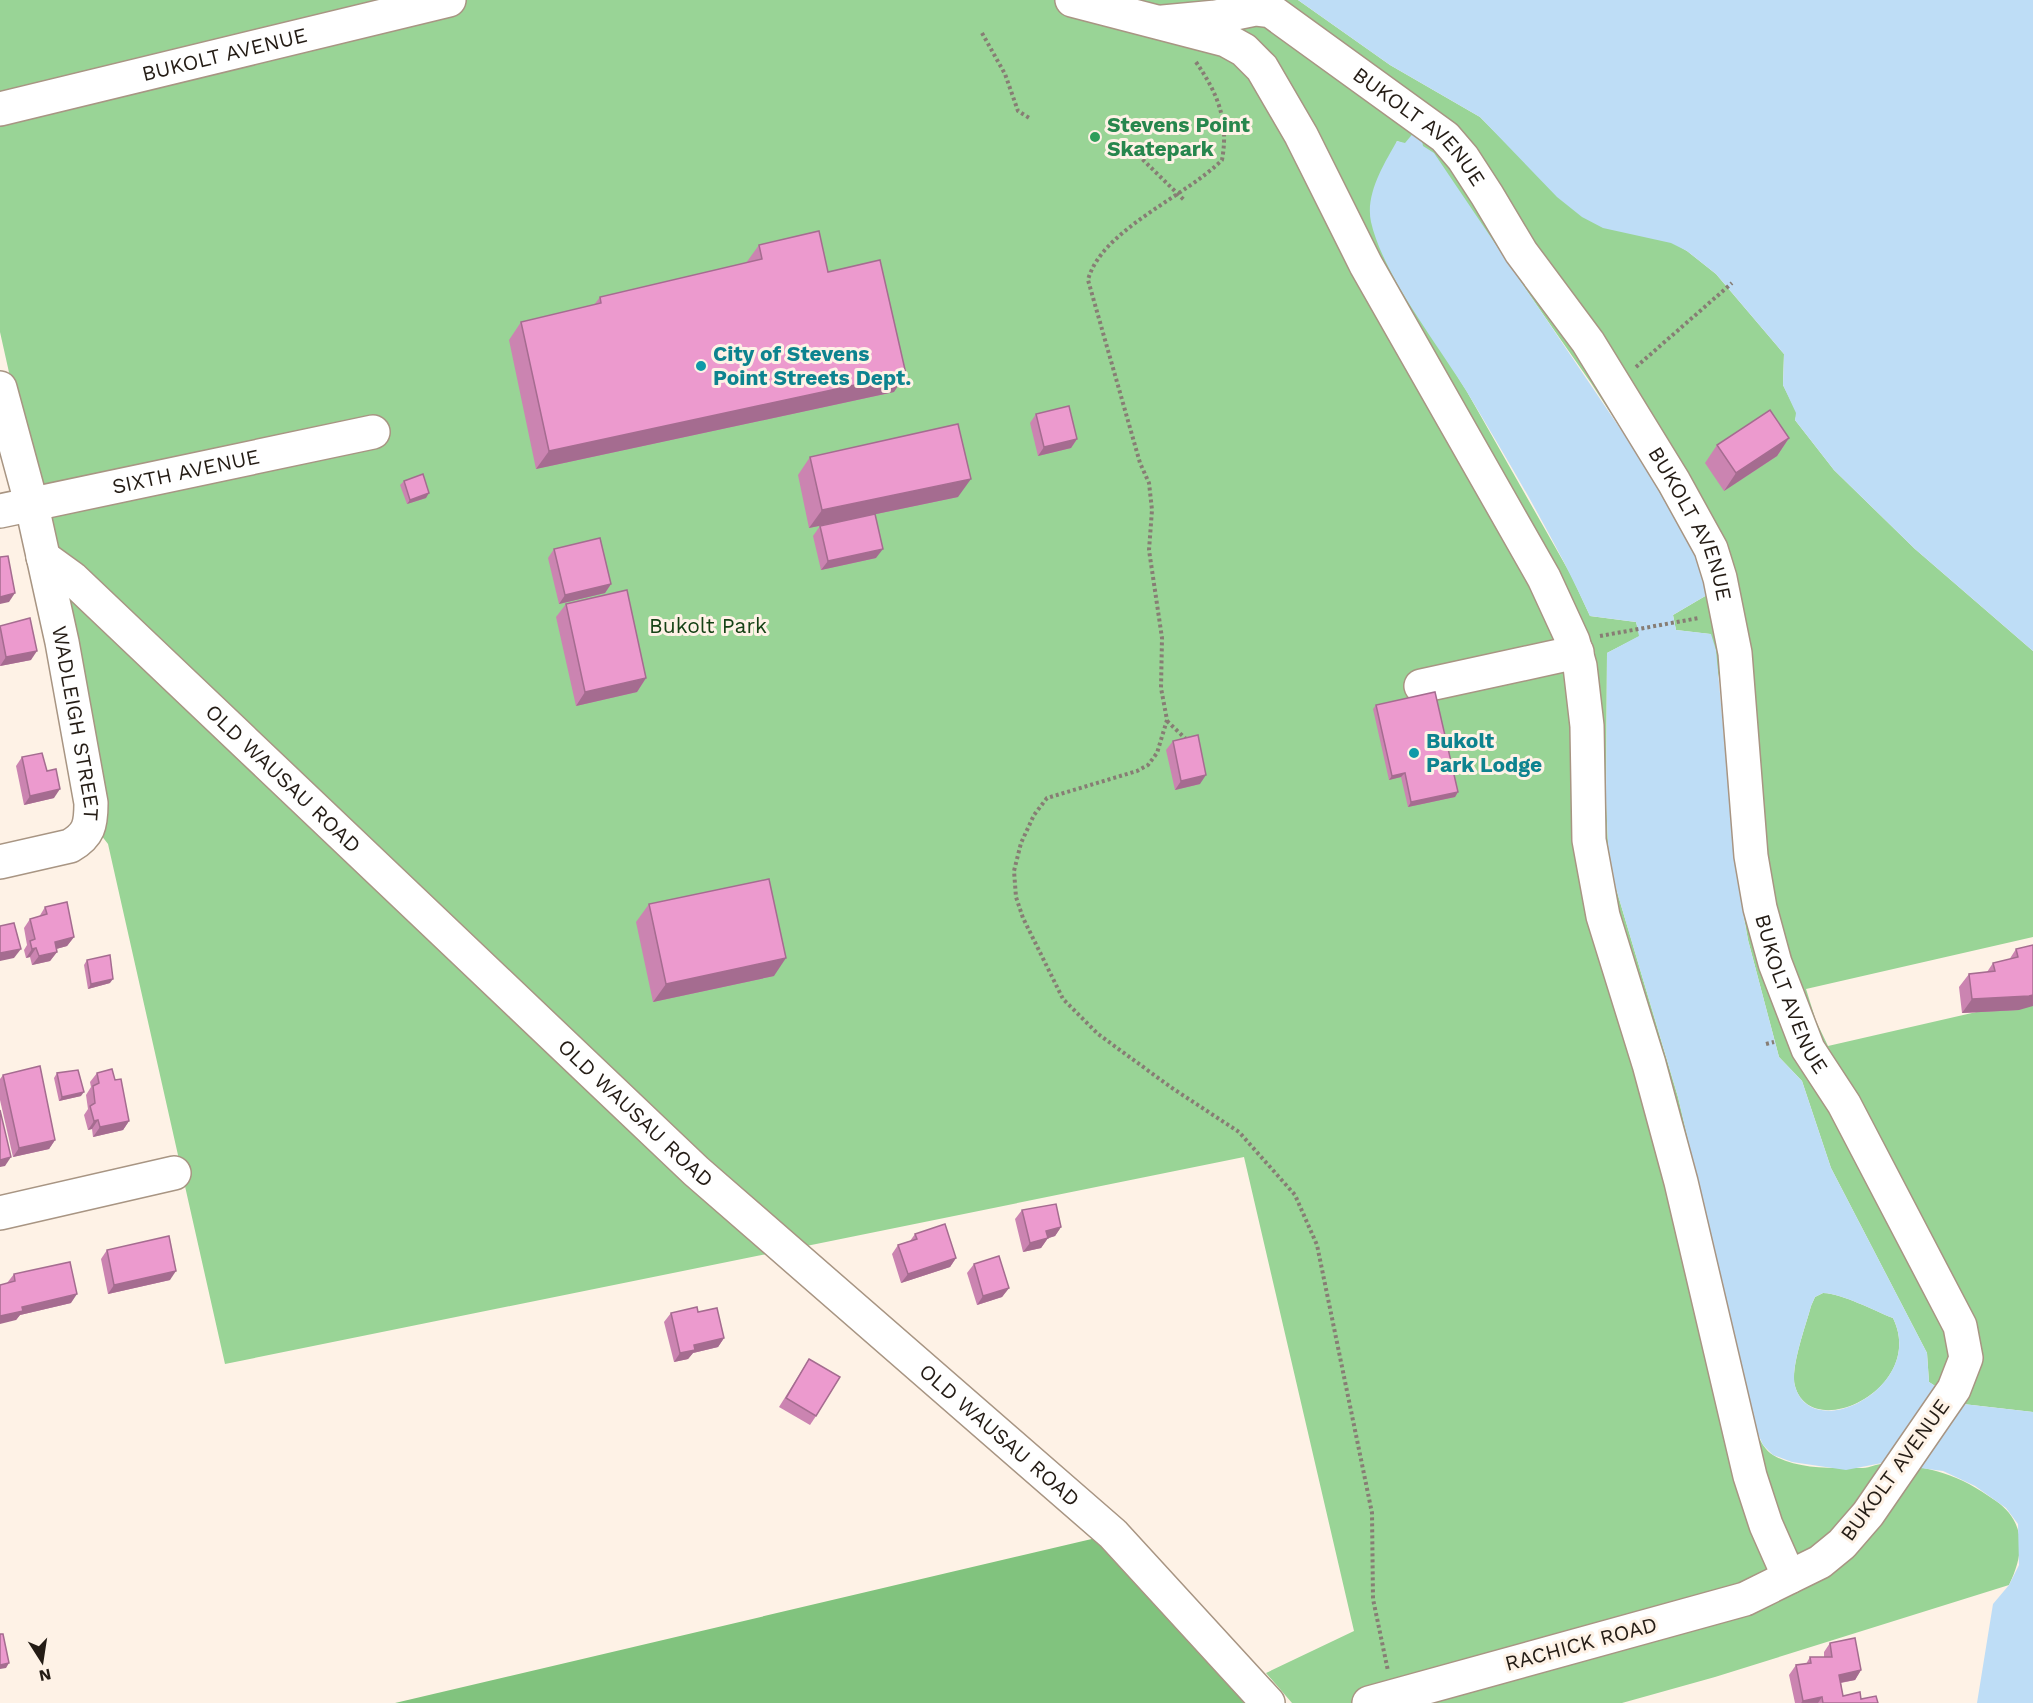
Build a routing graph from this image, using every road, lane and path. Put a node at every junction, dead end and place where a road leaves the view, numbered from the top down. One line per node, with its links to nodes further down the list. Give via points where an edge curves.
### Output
1 (449, 0): 6 (street, BUKOLT AVENUE)
2 (1072, 0): 3 (street, BUKOLT AVENUE)
3 (1163, 22): 12 (street, BUKOLT AVENUE, via 1255,9 1271,11 1445,137 1463,158 1521,252 1588,342); 19 (street, BUKOLT AVENUE, via 1226,40 1244,50 1262,68 1366,265 1544,578)
4 (982, 33): 7 (path, via 1005,74 1018,111)
5 (1192, 54): 9 (path, via 1217,97 1224,148 1222,160)
6 (0, 109)
7 (1030, 118)
8 (1134, 150): 9 (path)
9 (1179, 194): 10 (path); 21 (path, via 1118,237 1097,257 1089,280 1149,483 1150,569 1162,638 1161,688)
10 (1184, 200)
11 (1732, 283): 12 (path)
12 (1615, 386): 26 (street, BUKOLT AVENUE, via 1711,549 1720,578 1735,653 1751,856 1775,963 1808,1049 1844,1104 1960,1326 1966,1358 1954,1389 1842,1544 1820,1562)
13 (0, 388): 15 (street)
14 (372, 432): 15 (street, SIXTH AVENUE)
15 (32, 506): 16 (street, SIXTH AVENUE); 17 (street)
16 (0, 511)
17 (43, 557): 23 (street, WADLEIGH STREET, via 87,769 91,823 87,833 69,846); 28 (street, OLD WAUSAU ROAD, via 72,578 696,1171 1113,1534)
18 (1675, 622): 19 (path)
19 (1575, 646): 20 (street); 26 (street, BUKOLT AVENUE, via 1587,726 1589,840 1603,916 1681,1182 1750,1476 1766,1525)
20 (1421, 686)
21 (1167, 720): 22 (path); 27 (path, via 1157,753 1148,765 1047,798 1021,843 1014,871 1016,897 1063,999 1117,1049 1239,1132 1295,1195 1307,1218 1317,1245 1372,1513 1373,1599)
22 (1191, 744)
23 (0, 862)
24 (174, 1173): 25 (street)
25 (0, 1213)
26 (1790, 1577): 27 (street, RACHICK ROAD, via 1745,1599)
27 (1381, 1699)
28 (1268, 1703)

